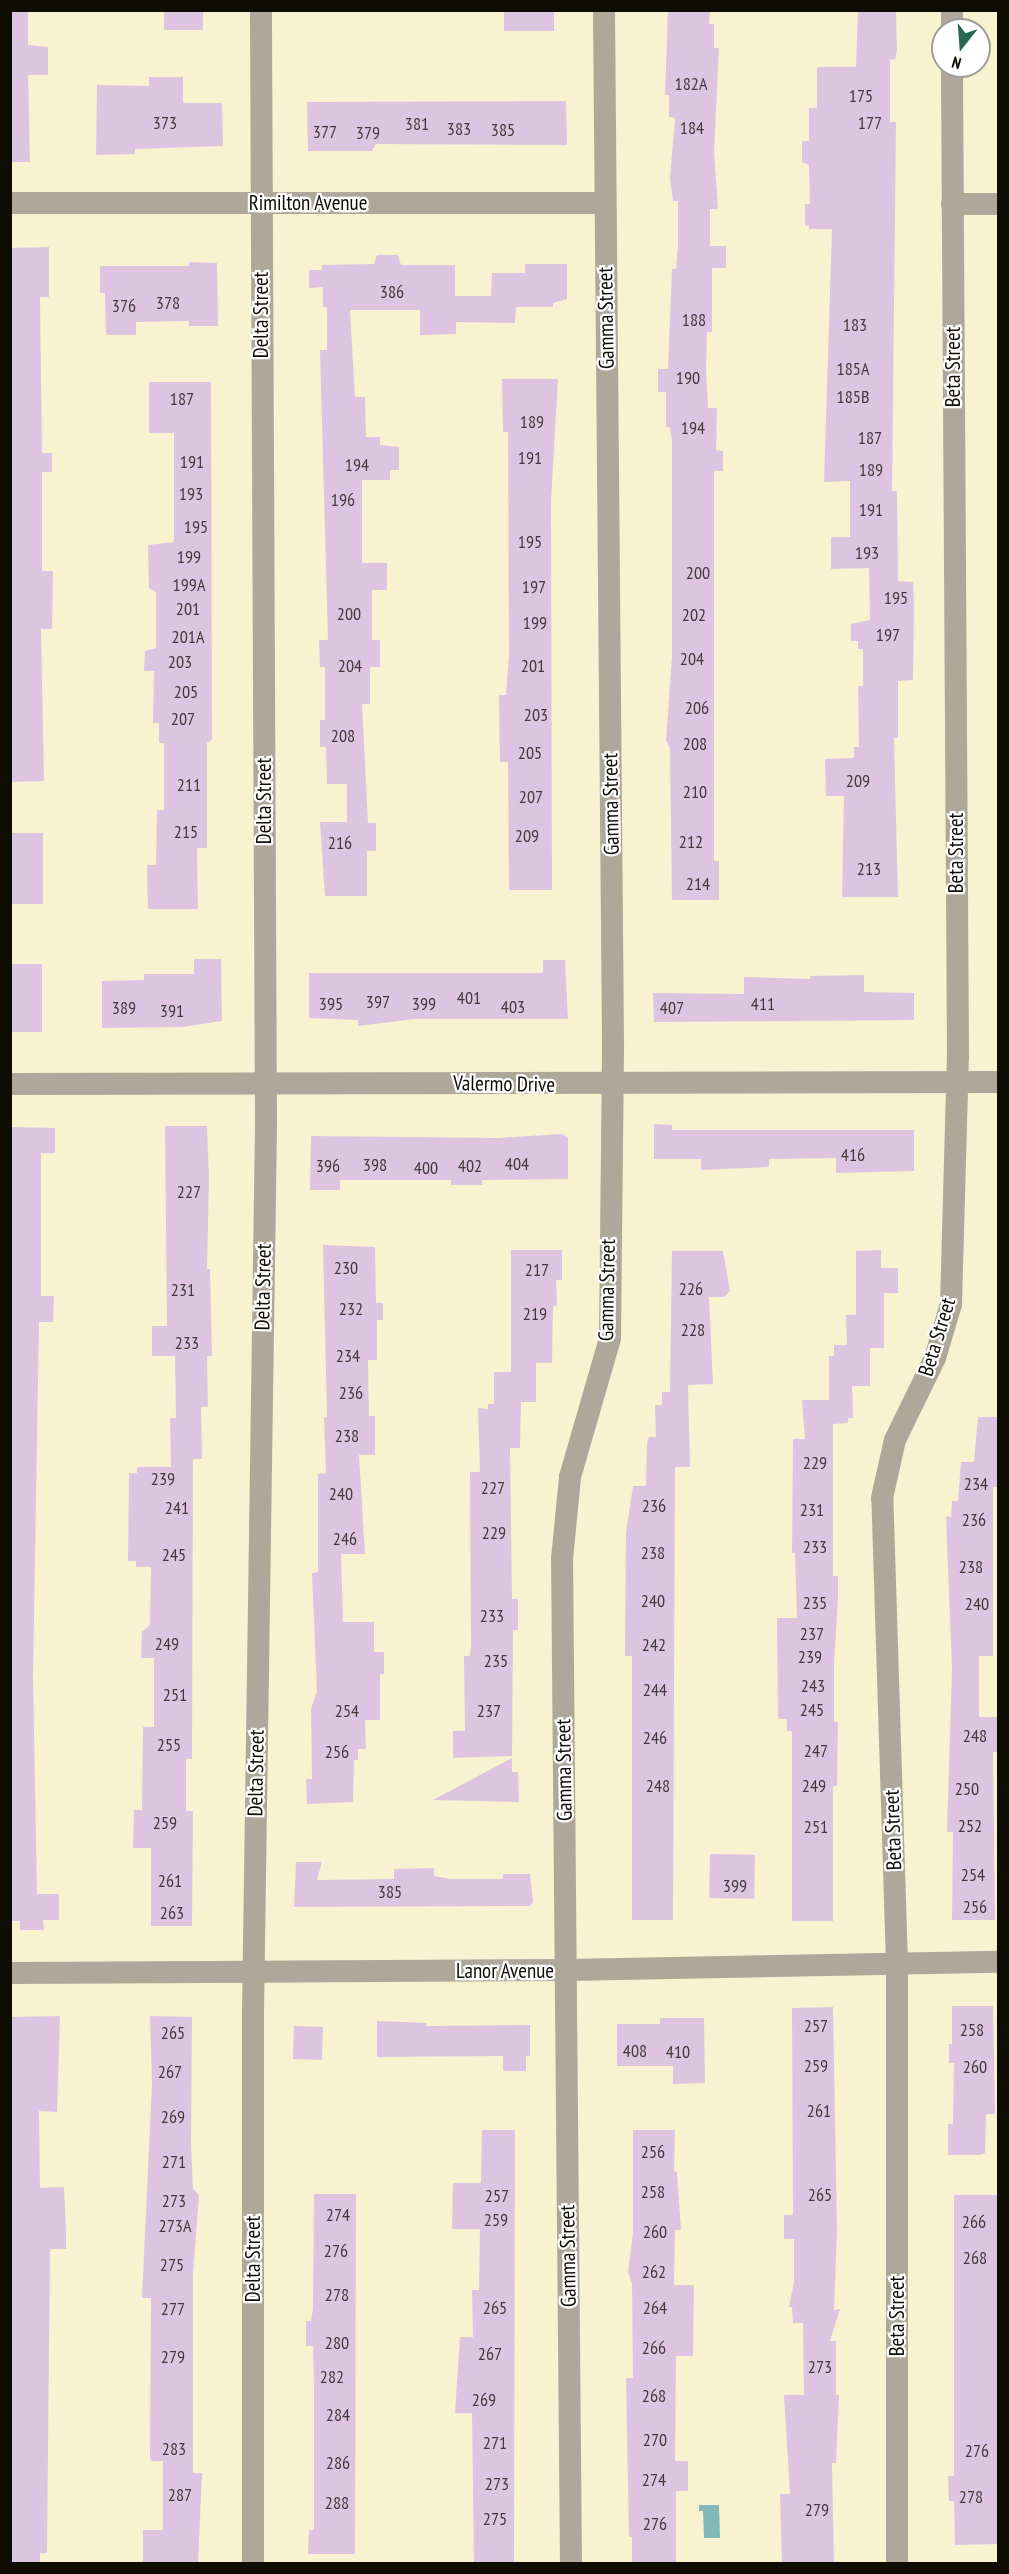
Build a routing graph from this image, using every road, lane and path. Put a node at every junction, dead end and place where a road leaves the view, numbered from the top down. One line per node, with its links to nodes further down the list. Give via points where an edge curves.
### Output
1 (261, 10): 5 (street, Delta Street)
2 (604, 10): 6 (street, Gamma Street)
3 (952, 78): 7 (street, Beta Street)
4 (10, 203): 5 (street, Rimilton Avenue)
5 (260, 203): 6 (street, Rimilton Avenue); 9 (street, Delta Street)
6 (606, 203): 13 (street, Gamma Street)
7 (952, 204): 8 (street); 11 (street, Beta Street)
8 (999, 204)
9 (265, 1082): 12 (street, Valermo Drive); 13 (street, Valermo Drive); 17 (street, Delta Street)
10 (999, 1082): 11 (street, Valermo Drive)
11 (957, 1083): 13 (street, Valermo Drive); 15 (street, Beta Street, via 951,1304 935,1358 895,1440 882,1498)
12 (10, 1084)
13 (612, 1086): 16 (street, Gamma Street, via 610,1338 570,1478 562,1559)
14 (999, 1962): 15 (street, Lanor Avenue)
15 (897, 1964): 16 (street, Lanor Avenue); 21 (street, Beta Street)
16 (567, 1970): 17 (street, Lanor Avenue); 20 (street, Gamma Street)
17 (255, 1972): 18 (street, Lanor Avenue); 19 (street, Delta Street)
18 (10, 1973)
19 (254, 2564)
20 (571, 2564)
21 (897, 2564)

